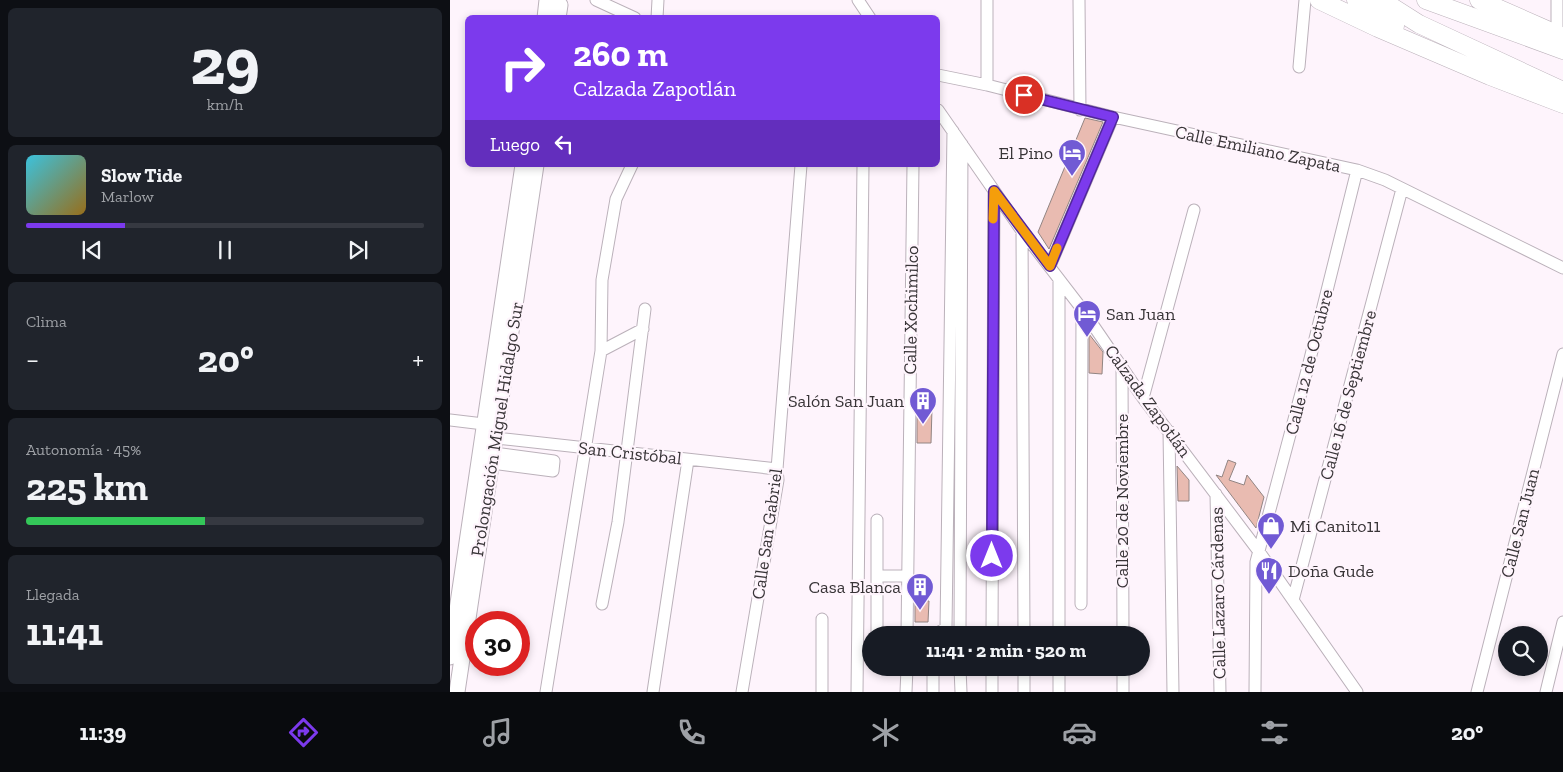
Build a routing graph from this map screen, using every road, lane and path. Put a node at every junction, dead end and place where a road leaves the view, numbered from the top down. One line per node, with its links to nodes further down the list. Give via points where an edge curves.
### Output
1 (596, 0): 16 (street)
2 (658, 0): 17 (street)
3 (858, 0): 14 (street)
4 (987, 0): 21 (street)
5 (1079, 0): 23 (street)
6 (1305, 0): 19 (street)
7 (1319, 0): 22 (highway, via 1490,76)
8 (1356, 0): 22 (highway, via 1390,23)
9 (1381, 0): 22 (highway, via 1419,24)
10 (1426, 0): 18 (highway)
11 (1478, 0): 18 (highway)
12 (1557, 0): 18 (street)
13 (557, 5): 15 (main road)
14 (867, 9)
15 (547, 15)
16 (628, 15)
17 (657, 15)
18 (1561, 40)
19 (1299, 67)
20 (940, 75): 21 (street, Calle Emiliano Zapata)
21 (987, 85): 23 (street, Calle Emiliano Zapata)
22 (1559, 98)
23 (1080, 110): 25 (street, Calle Emiliano Zapata)
24 (940, 113): 26 (street, Calzada Zapotlán)
25 (1113, 117): 34 (street, Calle Emiliano Zapata); 39 (street)
26 (953, 131): 27 (street, Calzada Zapotlán); 68 (street)
27 (962, 144): 36 (street, Calzada Zapotlán); 69 (street)
28 (523, 167): 50 (main road, Prolongación Miguel Hidalgo Sur)
29 (536, 167): 50 (main road, Prolongación Miguel Hidalgo Sur)
30 (631, 167): 45 (street, via 616,199 602,280)
31 (801, 167): 55 (street, Calle San Gabriel)
32 (864, 167): 87 (street)
33 (913, 167): 60 (street, Calle Xochimilco)
34 (1357, 170): 35 (street, Calle Emiliano Zapata); 58 (street, Calle 12 de Octubre)
35 (1402, 189): 40 (street, Calle Emiliano Zapata); 61 (street, Calle 16 de Septiembre)
36 (994, 191): 38 (street, Calzada Zapotlán); 70 (street)
37 (1194, 210): 48 (street)
38 (1022, 231): 39 (street, Calzada Zapotlán); 71 (street)
39 (1050, 266): 41 (street, Calzada Zapotlán)
40 (1563, 268)
41 (1060, 280): 43 (street, Calzada Zapotlán); 72 (street)
42 (645, 308): 44 (street)
43 (1082, 309): 47 (street, Calzada Zapotlán); 63 (street)
44 (643, 329): 45 (street); 53 (street)
45 (602, 351): 52 (street)
46 (1563, 354): 99 (street, Calle San Juan)
47 (1122, 367): 48 (street, Calzada Zapotlán); 73 (street, Calle 20 de Noviembre)
48 (1143, 398): 51 (street, Calzada Zapotlán)
49 (450, 420): 50 (street, San Cristóbal)
50 (491, 431): 52 (street, San Cristóbal); 74 (main road, Prolongación Miguel Hidalgo Sur); 82 (main road, Prolongación Miguel Hidalgo Sur, via 493,458)
51 (1169, 431): 56 (street, Calzada Zapotlán); 95 (street)
52 (585, 448): 53 (street, San Cristóbal); 83 (street)
53 (627, 453): 54 (street, San Cristóbal); 62 (street)
54 (688, 460): 55 (street, San Cristóbal); 84 (street)
55 (777, 470): 85 (street, Calle San Gabriel, via 778,480)
56 (1216, 494): 58 (street, Calzada Zapotlán); 96 (street, Calle Lazaro Cárdenas)
57 (877, 520): 59 (street)
58 (1260, 554): 61 (street, Calzada Zapotlán); 97 (street, Calle 12 de Octubre, via 1255,575)
59 (877, 576): 60 (street); 66 (street)
60 (908, 576): 67 (street, Calle Xochimilco)
61 (1293, 600): 98 (street, Calzada Zapotlán)
62 (602, 604)
63 (1081, 604)
64 (822, 619): 86 (street)
65 (1563, 622): 100 (street)
66 (877, 626)
67 (907, 626)
68 (946, 626)
69 (960, 626)
70 (992, 626)
71 (1024, 626)
72 (1059, 626)
73 (1123, 626)
74 (450, 657)
75 (907, 676): 88 (street)
76 (933, 676): 89 (street)
77 (960, 676): 90 (street)
78 (992, 676): 91 (street)
79 (1024, 676): 92 (street)
80 (1059, 676): 93 (street)
81 (1123, 676): 94 (street)
82 (457, 692)
83 (546, 692)
84 (653, 692)
85 (742, 692)
86 (822, 692)
87 (856, 692)
88 (906, 692)
89 (933, 692)
90 (960, 692)
91 (992, 692)
92 (1024, 692)
93 (1059, 692)
94 (1123, 692)
95 (1173, 692)
96 (1220, 692)
97 (1255, 692)
98 (1357, 692)
99 (1477, 692)
100 (1546, 692)

